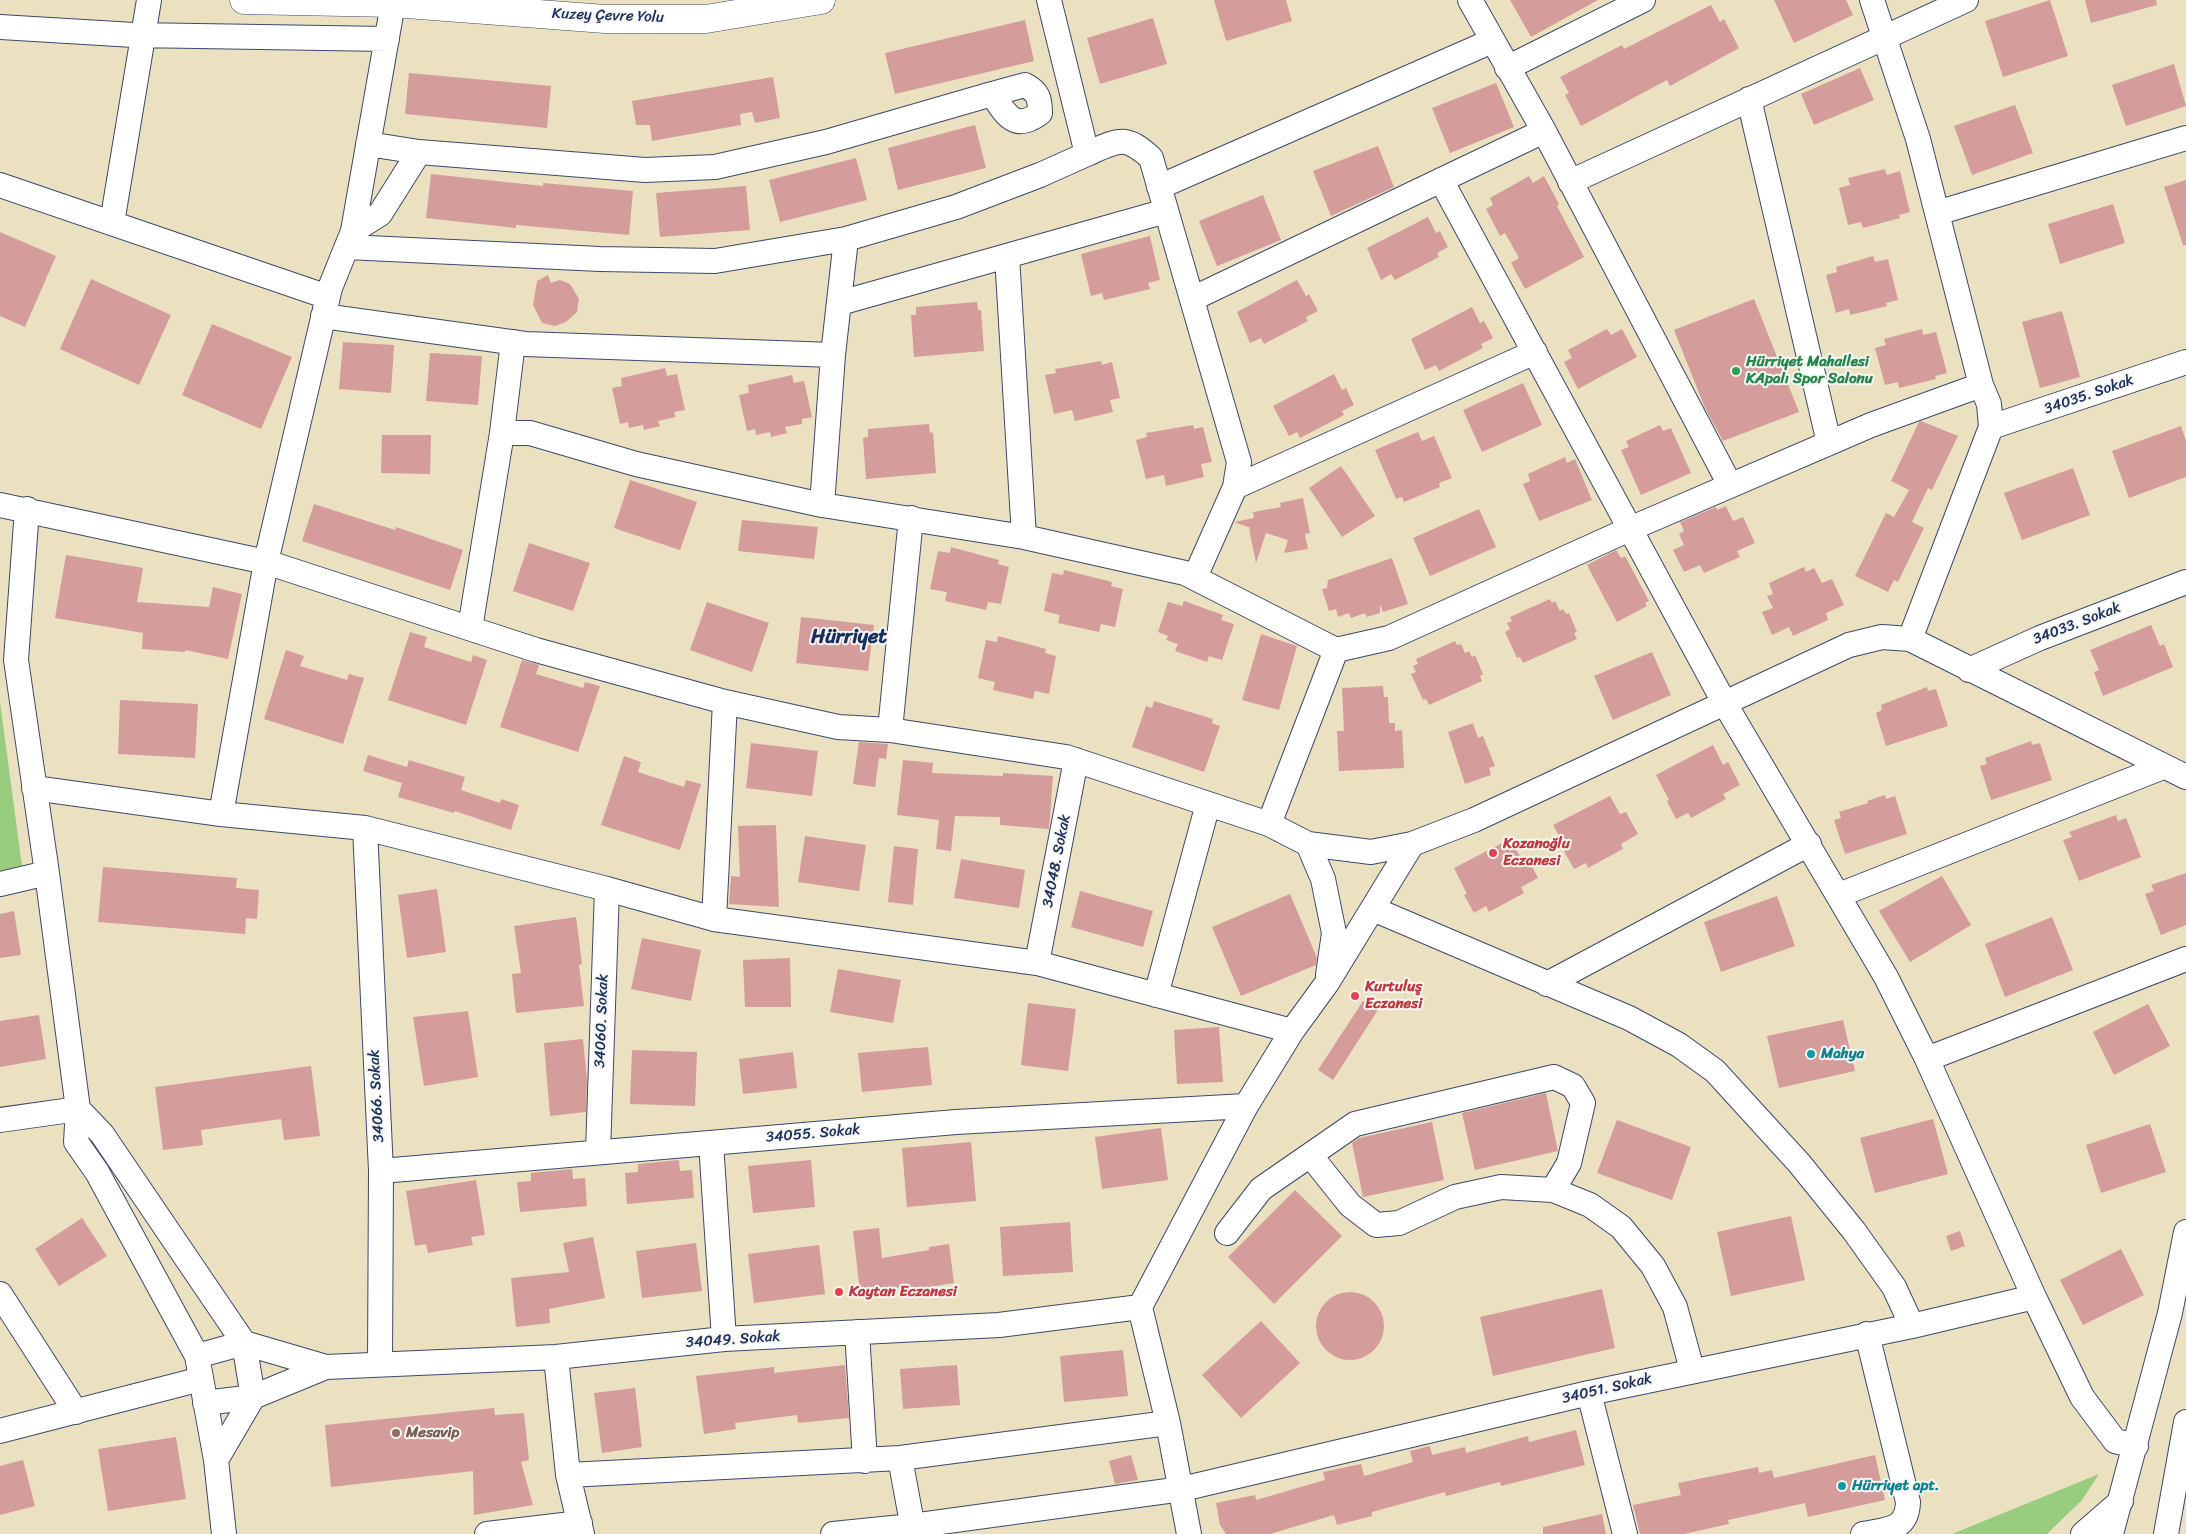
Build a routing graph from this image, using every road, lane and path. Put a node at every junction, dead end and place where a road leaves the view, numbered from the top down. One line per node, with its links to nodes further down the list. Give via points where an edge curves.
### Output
1 (149, 0): 11 (street)
2 (244, 0): 9 (main road, Kuzey Çevre Yolu)
3 (821, 0): 9 (main road, Kuzey Çevre Yolu, via 706,19 605,19)
4 (1049, 0): 22 (street)
5 (1470, 0): 14 (street)
6 (1642, 0): 15 (street)
7 (1872, 0): 12 (street)
8 (1966, 0): 12 (street)
9 (394, 2): 13 (street)
10 (0, 27): 11 (street)
11 (143, 35): 13 (street); 29 (street)
12 (1886, 36): 17 (street); 28 (street)
13 (387, 39): 20 (street)
14 (1492, 41): 15 (street); 26 (street)
15 (1507, 68): 18 (street)
16 (992, 94): 21 (street, via 826,142 716,167 645,170)
17 (1749, 99): 24 (street); 43 (street)
18 (1544, 131): 23 (street); 24 (street)
19 (2186, 138): 28 (street)
20 (368, 144): 21 (street); 30 (street)
21 (419, 152): 30 (street, via 380,214)
22 (1087, 154): 26 (street, via 1114,142 1135,143 1151,158); 31 (street, via 956,207)
23 (1441, 180): 33 (street); 37 (street)
24 (1570, 182): 44 (street)
25 (0, 185): 29 (street)
26 (1159, 187): 27 (street)
27 (1166, 211): 32 (street); 33 (street)
28 (1937, 213): 40 (street)
29 (112, 223): 35 (street)
30 (350, 239): 31 (street, via 600,259 715,261); 35 (street)
31 (846, 239): 34 (street)
32 (1007, 256): 34 (street); 51 (street)
33 (1192, 299): 45 (street, via 1239,462)
34 (840, 303): 38 (street)
35 (326, 306): 36 (street); 52 (street)
36 (513, 342): 38 (street); 42 (street)
37 (1535, 352): 45 (street); 50 (street)
38 (833, 355): 47 (street)
39 (2186, 362): 41 (street, 34035. Sokak)
40 (1981, 385): 41 (street); 43 (street)
41 (1992, 427): 56 (street)
42 (502, 433): 47 (street, via 530,433 636,464); 55 (street)
43 (1829, 443): 44 (street)
44 (1730, 485): 50 (street)
45 (1235, 487): 53 (street)
46 (0, 505): 48 (street)
47 (822, 505): 49 (street)
48 (27, 509): 52 (street); 58 (street)
49 (911, 518): 51 (street); 62 (street)
50 (1632, 528): 57 (street, via 1389,638); 61 (street)
51 (1024, 537): 53 (street)
52 (266, 562): 55 (street); 68 (street)
53 (1194, 577): 57 (street)
54 (2186, 582): 59 (street, 34033. Sokak, via 2040,638)
55 (470, 628): 60 (street, via 536,650)
56 (1910, 639): 59 (street); 61 (street, via 1882,637 1849,645)
57 (1336, 650): 69 (street)
58 (8, 662): 66 (street)
59 (1969, 670): 64 (street)
60 (725, 702): 62 (street, via 838,727); 79 (street)
61 (1725, 704): 72 (street, via 1474,820); 73 (street)
62 (890, 730): 63 (street)
63 (1076, 760): 67 (street); 81 (street, 34048. Sokak)
64 (2163, 767): 65 (street); 77 (street)
65 (2186, 777)
66 (34, 788): 68 (street); 74 (street)
67 (1208, 804): 69 (street); 84 (street)
68 (221, 814): 70 (street)
69 (1269, 824): 71 (street)
70 (364, 828): 76 (street); 93 (street, 34066. Sokak)
71 (1308, 844): 72 (street, via 1371,852); 82 (street, via 1323,879 1334,933)
72 (1412, 844): 78 (street)
73 (1809, 844): 77 (street); 83 (street)
74 (48, 873): 75 (street); 88 (street)
75 (0, 884)
76 (607, 889): 79 (street); 91 (street, 34060. Sokak)
77 (1839, 895): 86 (street)
78 (1374, 909): 82 (street); 83 (street)
79 (714, 920): 81 (street)
80 (2186, 959): 86 (street)
81 (1037, 963): 84 (street)
82 (1327, 983): 85 (street)
83 (1548, 984): 100 (street, via 1629,1018 1679,1045 1715,1071 1799,1163 1854,1231 1894,1287)
84 (1156, 995): 85 (street)
85 (1292, 1031): 87 (street)
86 (1927, 1059): 98 (street)
87 (1246, 1106): 90 (street, 34055. Sokak, via 956,1122); 99 (street)
88 (78, 1109): 89 (street); 104 (street, via 102,1134); 105 (street, via 76,1142 97,1172)
89 (0, 1120)
90 (711, 1142): 91 (street, 34055. Sokak); 103 (street)
91 (598, 1152): 93 (street, 34055. Sokak)
92 (1310, 1155): 94 (street, via 1350,1206 1376,1225 1399,1223 1455,1197 1501,1187); 94 (street, via 1355,1124 1554,1077 1573,1086 1583,1103 1569,1163); 96 (street, via 1261,1189)
93 (381, 1171): 107 (street, 34066. Sokak)
94 (1552, 1190): 109 (street, via 1590,1205 1621,1227 1653,1266 1676,1307)
95 (2186, 1232): 118 (street, via 2170,1313)
96 (1227, 1233)
97 (0, 1294): 114 (street)
98 (2034, 1297): 100 (street, 34051. Sokak); 118 (street, via 2082,1397 2115,1441)
99 (1140, 1307): 101 (street, 34049. Sokak, via 999,1325); 115 (street)
100 (1912, 1326): 102 (street, 34051. Sokak)
101 (857, 1332): 103 (street, 34049. Sokak); 121 (street)
102 (1867, 1334): 109 (street, 34051. Sokak); 134 (street, via 1908,1502 1908,1515 1898,1526)
103 (724, 1339): 106 (street, 34049. Sokak)
104 (244, 1343): 105 (street); 108 (street); 112 (street)
105 (197, 1356): 110 (street)
106 (556, 1357): 107 (street, 34049. Sokak); 123 (street)
107 (380, 1364): 108 (street, 34049. Sokak)
108 (326, 1367): 112 (street)
109 (1692, 1370): 111 (street, 34051. Sokak)
110 (201, 1379): 113 (street); 114 (street)
111 (1589, 1393): 124 (street, 34051. Sokak); 133 (street)
112 (253, 1397): 113 (street); 120 (street)
113 (205, 1403): 120 (street)
114 (76, 1412): 117 (street)
115 (1168, 1422): 119 (street); 124 (street)
116 (2186, 1422): 122 (street)
117 (0, 1432)
118 (2136, 1446): 125 (street)
119 (900, 1458): 121 (street); 128 (street)
120 (216, 1460): 129 (street)
121 (865, 1461): 123 (street)
122 (2182, 1471): 127 (street)
123 (568, 1475): 126 (street)
124 (1182, 1489): 128 (street, 34051. Sokak); 132 (street)
125 (2121, 1501): 135 (street); 136 (street)
126 (581, 1529): 130 (street)
127 (2171, 1529)
128 (913, 1530): 131 (street, 34051. Sokak)
129 (224, 1534)
130 (487, 1534)
131 (833, 1534)
132 (1189, 1534)
133 (1625, 1534)
134 (1863, 1534)
135 (2083, 1534)
136 (2111, 1534)

